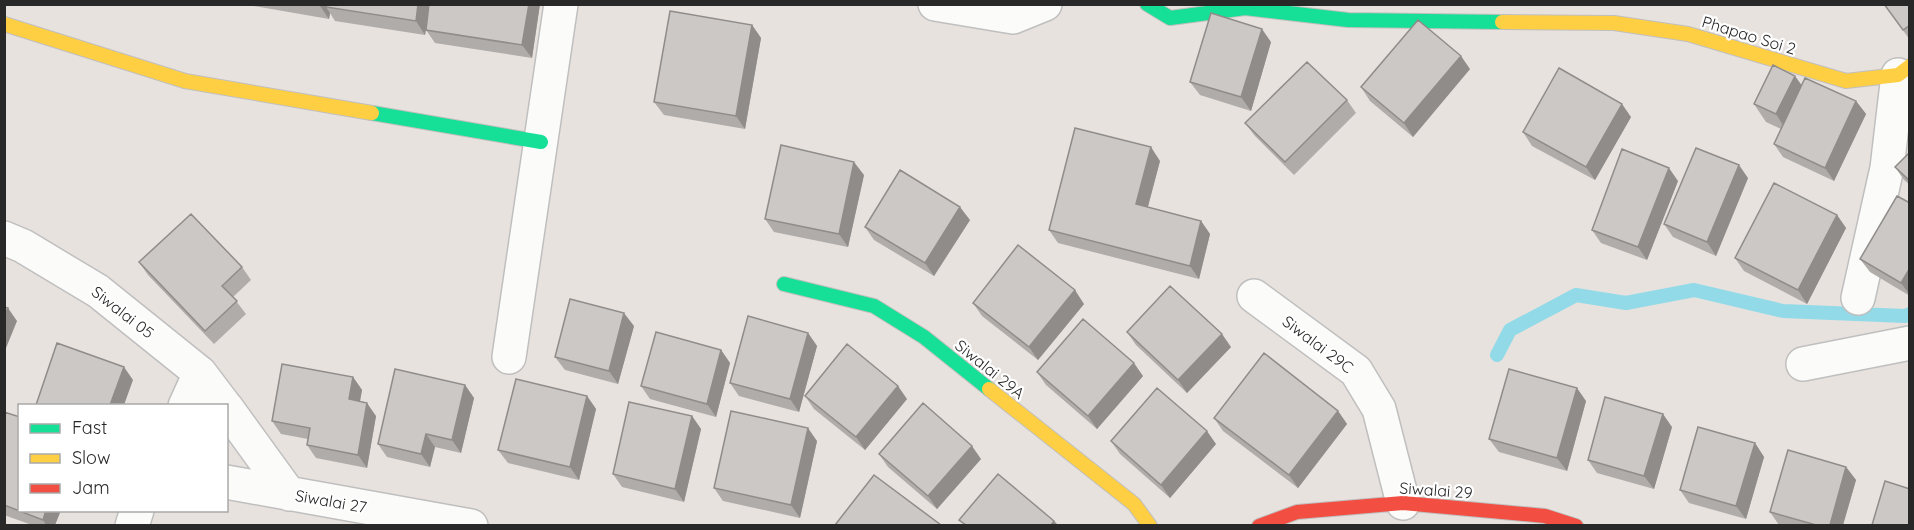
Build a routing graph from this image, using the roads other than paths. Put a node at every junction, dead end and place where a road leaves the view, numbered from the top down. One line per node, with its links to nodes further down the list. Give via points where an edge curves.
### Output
1 (561, 4): 8 (street)
2 (935, 4): 3 (street, via 1014,18)
3 (1045, 4)
4 (1147, 4): 5 (street, Phapao Soi 2, via 1170,18 1245,8)
5 (1348, 12): 7 (street, Phapao Soi 2, via 1614,23 1688,34 1846,81)
6 (4, 24): 8 (street, via 185,81)
7 (1904, 70): 12 (street, via 1887,168)
8 (541, 142): 14 (street)
9 (4, 238): 16 (street, Siwalai 05, via 98,291)
10 (784, 284): 24 (street, Siwalai 29A, via 874,306 924,337 1134,504)
11 (1254, 296): 22 (street, Siwalai 29C, via 1356,371 1379,409)
12 (1857, 298)
13 (1910, 343): 15 (street)
14 (509, 357)
15 (1803, 364)
16 (200, 373): 17 (street); 18 (street, Siwalai 05)
17 (184, 404)
18 (224, 404)
19 (228, 409): 21 (street, Siwalai 05)
20 (228, 482): 21 (street, Siwalai 27)
21 (289, 494): 23 (street, Siwalai 27)
22 (1403, 502): 25 (street, Siwalai 29, via 1297,512); 26 (street, Siwalai 29, via 1545,516)
23 (471, 525)
24 (1150, 525)
25 (1259, 525)
26 (1576, 525)

